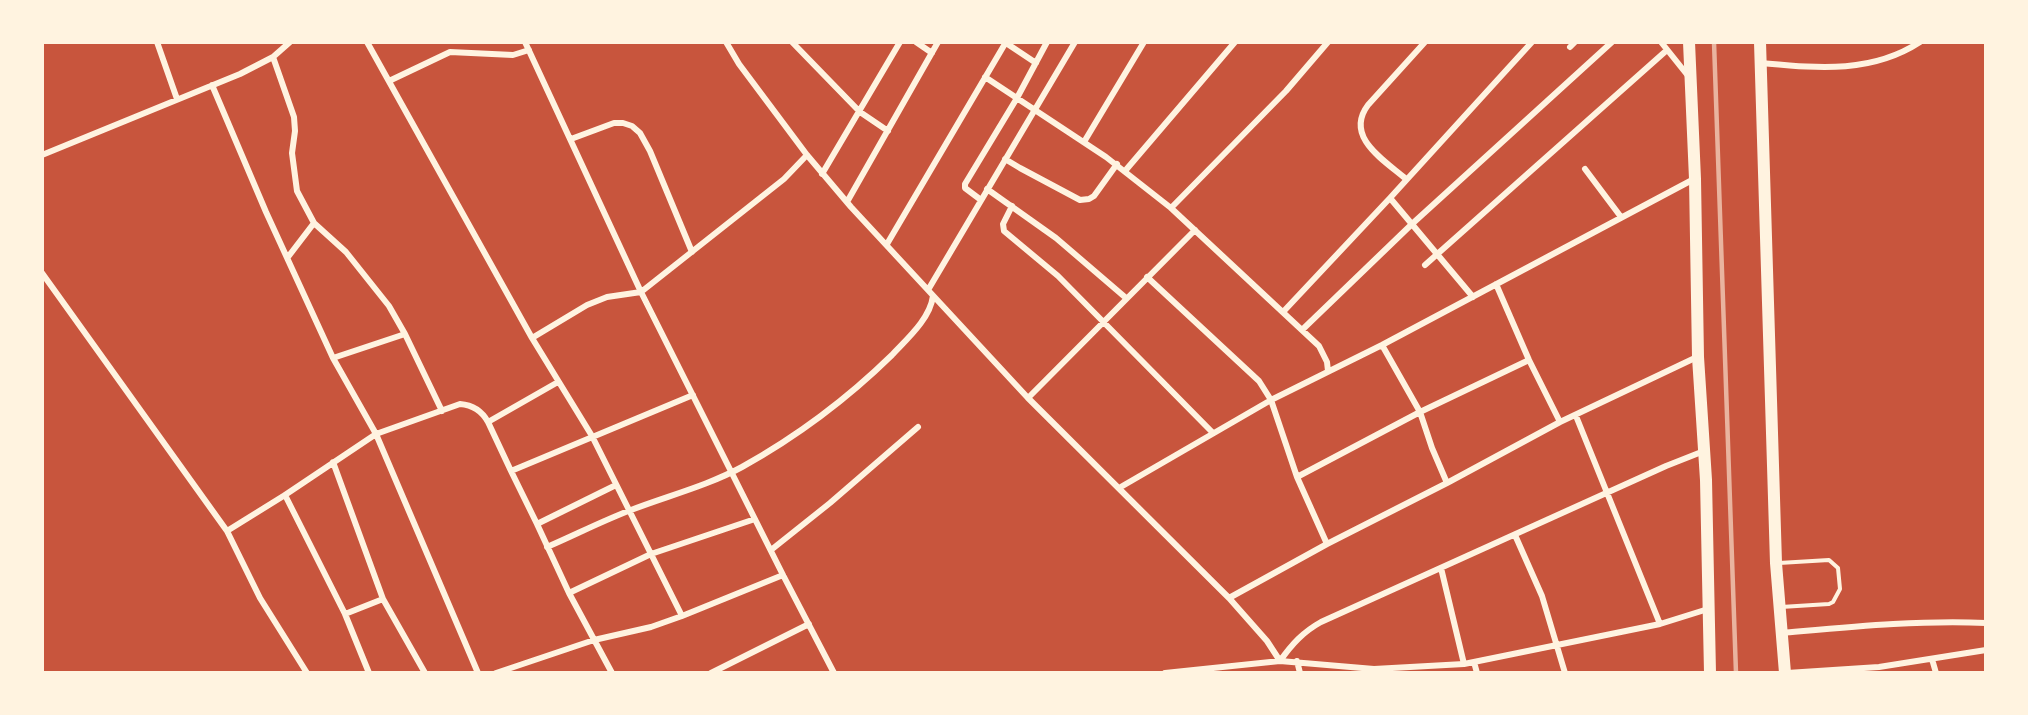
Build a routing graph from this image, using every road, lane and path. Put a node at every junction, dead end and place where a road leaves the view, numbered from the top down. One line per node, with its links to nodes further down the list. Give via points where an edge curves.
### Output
1 (157, 42): 36 (street)
2 (290, 42): 28 (street)
3 (367, 42): 33 (street)
4 (525, 42): 25 (street)
5 (726, 42): 43 (street)
6 (792, 42): 38 (street)
7 (900, 42): 38 (street)
8 (916, 42): 27 (street)
9 (938, 42): 27 (street)
10 (1047, 42): 29 (street)
11 (1075, 42): 37 (street)
12 (1144, 42): 41 (street)
13 (1235, 42): 47 (street)
14 (1328, 42): 56 (street, via 1286,91)
15 (1425, 42): 49 (street, via 1368,105 1359,126 1372,150)
16 (1518, 42): 24 (street)
17 (1532, 42): 24 (street)
18 (1612, 42): 59 (street)
19 (1661, 42): 26 (street)
20 (1689, 42): 32 (highway)
21 (1761, 42): 30 (highway)
22 (1920, 42): 30 (street, via 1875,63 1844,68)
23 (1006, 43): 29 (street); 31 (street)
24 (1526, 48): 49 (street)
25 (529, 50): 33 (street, via 513,56 450,52); 40 (street)
26 (1667, 50): 32 (street); 63 (street)
27 (932, 53): 39 (street)
28 (273, 57): 34 (street); 58 (street, via 294,117 292,153 297,191)
29 (1036, 63): 35 (street)
30 (1761, 63): 116 (highway)
31 (986, 77): 35 (street); 61 (street)
32 (1690, 79): 50 (highway)
33 (389, 81): 78 (street)
34 (212, 85): 36 (street); 64 (street)
35 (1017, 98): 37 (street); 53 (street, via 965,184)
36 (177, 99): 42 (street)
37 (1034, 110): 41 (street); 44 (street)
38 (860, 112): 39 (street); 48 (street)
39 (888, 131): 54 (street)
40 (571, 139): 62 (street, via 614,123 632,126 650,151); 70 (street)
41 (1084, 142): 45 (street)
42 (42, 155)
43 (807, 155): 48 (street); 62 (street, via 784,179)
44 (1005, 159): 45 (street, via 1080,200 1094,196); 51 (street)
45 (1117, 164): 47 (street)
46 (1585, 169): 57 (street)
47 (1125, 171): 56 (street)
48 (822, 174): 54 (street)
49 (1406, 179): 52 (street)
50 (1695, 179): 57 (street); 80 (highway)
51 (987, 189): 53 (street); 55 (street)
52 (1390, 198): 59 (street); 74 (street)
53 (981, 200): 69 (street)
54 (847, 202): 61 (street)
55 (1012, 206): 73 (street); 75 (street, via 1004,231)
56 (1171, 208): 60 (street)
57 (1621, 217): 68 (street)
58 (314, 223): 64 (street); 77 (street, via 368,278)
59 (1412, 224): 63 (street); 76 (street)
60 (1195, 230): 67 (street); 74 (street)
61 (887, 244): 69 (street)
62 (692, 252): 70 (street)
63 (1437, 254): 65 (street); 72 (street)
64 (288, 257): 81 (street)
65 (1425, 265)
66 (42, 273): 110 (street)
67 (1147, 277): 73 (street); 87 (street, via 1259,381)
68 (1496, 284): 72 (street); 82 (street)
69 (928, 290): 71 (street)
70 (641, 291): 78 (street, via 586,305); 85 (street)
71 (933, 296): 86 (street); 100 (street, via 925,317 855,389 810,423)
72 (1473, 297): 79 (street)
73 (1126, 298): 75 (street)
74 (1283, 312): 76 (street)
75 (1104, 321): 86 (street); 94 (street)
76 (1302, 330): 83 (street, via 1319,346)
77 (405, 334): 81 (street); 88 (street)
78 (532, 338): 84 (street)
79 (1382, 345): 83 (street); 89 (street)
80 (1698, 357): 90 (street); 97 (highway)
81 (333, 358): 95 (street)
82 (1529, 360): 89 (street); 92 (street)
83 (1328, 371): 87 (street)
84 (558, 382): 91 (street); 96 (street)
85 (693, 394): 96 (street); 100 (street)
86 (1028, 398): 104 (street)
87 (1271, 400): 94 (street); 101 (street)
88 (442, 411): 91 (street, via 469,405 478,409); 95 (street)
89 (1420, 412): 101 (street); 102 (street)
90 (1576, 416): 92 (street); 105 (street)
91 (488, 422): 99 (street)
92 (1560, 422): 102 (street)
93 (918, 427): 114 (street)
94 (1213, 433): 104 (street)
95 (376, 434): 98 (street); 143 (street)
96 (592, 436): 99 (street); 103 (street)
97 (1704, 451): 105 (street); 123 (highway)
98 (333, 462): 106 (street); 120 (street)
99 (511, 471): 109 (street)
100 (732, 472): 107 (street); 108 (street)
101 (1297, 477): 112 (street)
102 (1447, 483): 112 (street)
103 (616, 485): 107 (street); 109 (street)
104 (1119, 488): 121 (street)
105 (1607, 492): 111 (street); 128 (street)
106 (285, 495): 110 (street); 124 (street)
107 (629, 511): 113 (street); 115 (street)
108 (755, 519): 114 (street); 115 (street)
109 (537, 524): 113 (street)
110 (227, 531): 140 (street, via 251,583)
111 (1515, 535): 117 (street); 131 (street)
112 (1327, 544): 121 (street)
113 (547, 547): 119 (street)
114 (771, 550): 118 (street)
115 (651, 554): 119 (street); 125 (street)
116 (1776, 563): 122 (highway); 122 (lane, via 1825,559 1833,562 1838,568 1840,589 1829,604)
117 (1441, 568): 134 (street, via 1321,621 1293,642); 137 (street)
118 (783, 575): 125 (street); 127 (street)
119 (569, 593): 130 (street)
120 (383, 598): 124 (street); 142 (street)
121 (1230, 598): 134 (street)
122 (1780, 607): 129 (highway)
123 (1709, 609): 128 (street); 151 (highway)
124 (345, 614): 141 (street)
125 (682, 616): 130 (street)
126 (1986, 623): 129 (street, via 1921,622)
127 (809, 624): 139 (street); 146 (street)
128 (1660, 624): 131 (street)
129 (1782, 633): 152 (highway)
130 (594, 640): 144 (street); 145 (street)
131 (1558, 645): 136 (street); 150 (street)
132 (1986, 650): 133 (street)
133 (1932, 659): 152 (street); 153 (street)
134 (1280, 661): 135 (street); 147 (street)
135 (1297, 661): 138 (street); 148 (street)
136 (1473, 662): 137 (street); 149 (street)
137 (1464, 664): 138 (street)
138 (1391, 671)
139 (831, 672)
140 (307, 673)
141 (369, 673)
142 (425, 673)
143 (478, 673)
144 (496, 673)
145 (612, 673)
146 (711, 673)
147 (1165, 673)
148 (1300, 673)
149 (1477, 673)
150 (1565, 673)
151 (1710, 673)
152 (1786, 673)
153 (1936, 673)

